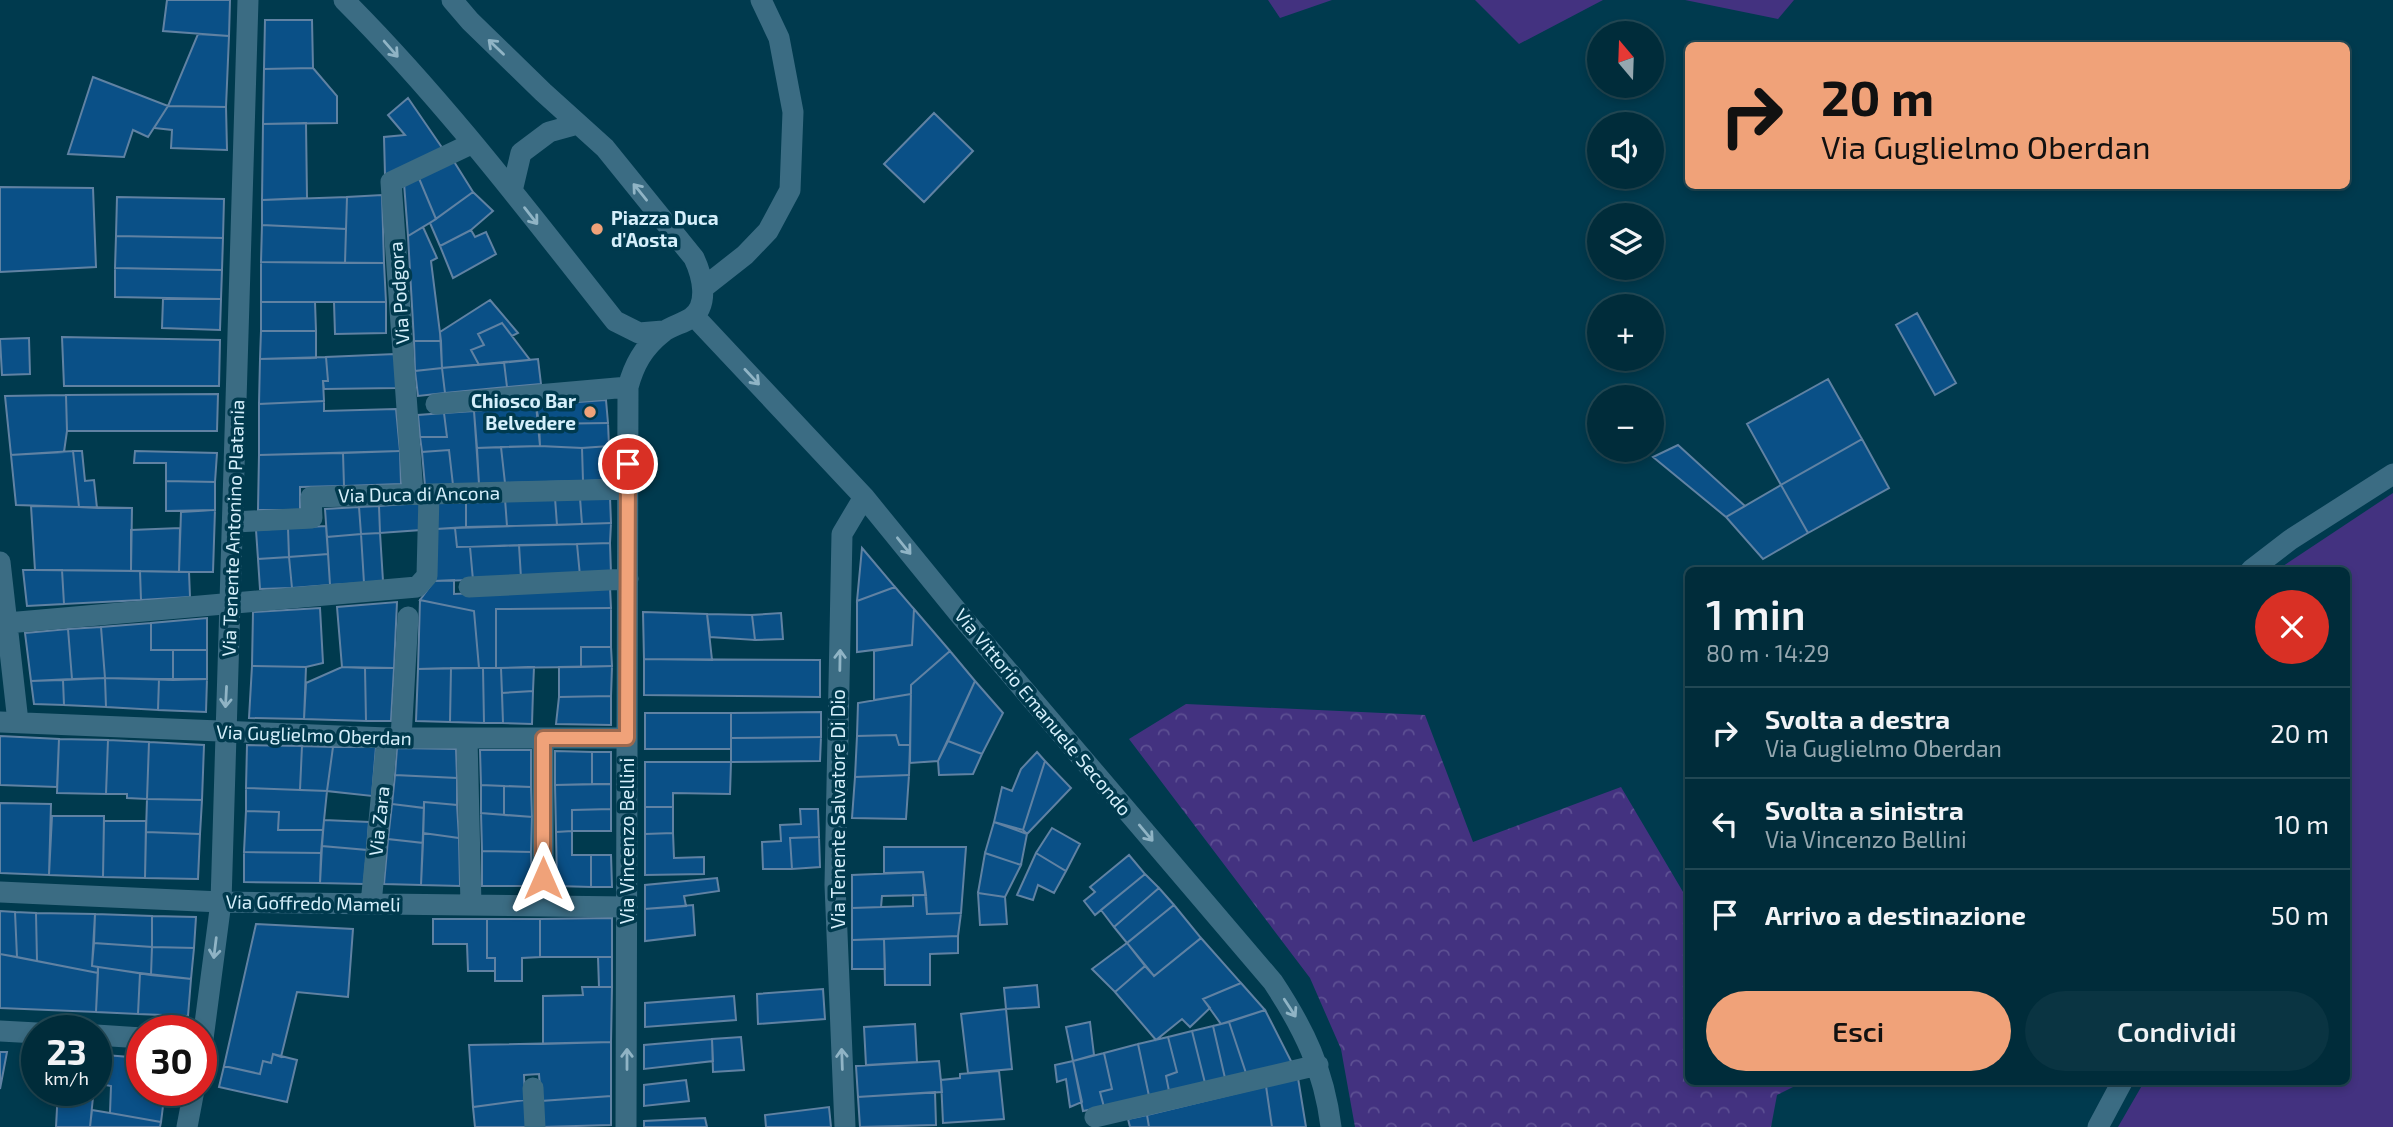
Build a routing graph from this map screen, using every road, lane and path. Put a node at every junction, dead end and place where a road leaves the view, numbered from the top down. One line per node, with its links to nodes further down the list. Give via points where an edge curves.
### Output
1 (248, 0): 17 (street, Via Tenente Antonino Platania)
2 (344, 0): 6 (street, one-way to 6)
3 (453, 0): 5 (street, one-way to 3)
4 (761, 0): 8 (street, via 779,38 793,112 790,190 768,231)
5 (578, 124): 7 (street, via 549,132 521,153); 8 (street, one-way to 5, via 694,258 605,148)
6 (474, 143): 7 (street); 15 (street, Via Podgora, via 391,182)
7 (512, 191): 10 (street, one-way to 10, via 615,321 639,333)
8 (703, 288): 9 (street)
9 (700, 322): 10 (street); 16 (street, Via Vittorio Emanuele Secondo, one-way to 16)
10 (663, 331): 11 (street, via 634,365)
11 (628, 387): 12 (street); 14 (street, Via Vincenzo Bellini)
12 (436, 404)
13 (2393, 474): 19 (street)
14 (628, 489): 15 (street, Via Duca di Ancona); 20 (street, Via Vincenzo Bellini)
15 (421, 494): 17 (street, Via Duca di Ancona, via 311,497 312,518); 22 (street, via 427,576 417,587)
16 (864, 496): 40 (street, Via Vittorio Emanuele Secondo, one-way to 40, via 1273,982); 48 (street, Via Tenente Salvatore Di Dio, one-way to 16, via 835,885 842,534)
17 (234, 522): 22 (street, Via Tenente Antonino Platania)
18 (0, 562): 24 (street)
19 (2254, 567)
20 (628, 579): 21 (street); 30 (street, Via Vincenzo Bellini)
21 (470, 587)
22 (231, 604): 24 (street); 26 (street, Via Tenente Antonino Platania, one-way to 26)
23 (408, 618): 27 (street, Via Zara)
24 (7, 623): 25 (street)
25 (9, 722): 26 (street, Via Guglielmo Oberdan)
26 (225, 733): 27 (street, Via Guglielmo Oberdan); 32 (street, Via Tenente Antonino Platania)
27 (394, 738): 28 (street, Via Guglielmo Oberdan); 33 (street, Via Zara)
28 (467, 738): 29 (street, Via Guglielmo Oberdan); 34 (street)
29 (543, 738): 30 (street, Via Guglielmo Oberdan); 35 (street)
30 (627, 738): 36 (street, Via Vincenzo Bellini)
31 (0, 891): 32 (street, Via Goffredo Mameli)
32 (221, 902): 33 (street, Via Goffredo Mameli); 37 (street, Via Tenente Antonino Platania, one-way to 37)
33 (371, 904): 34 (street, Via Goffredo Mameli)
34 (471, 905): 35 (street, Via Goffredo Mameli)
35 (543, 905): 36 (street, Via Goffredo Mameli)
36 (627, 907): 47 (street, Via Vincenzo Bellini, one-way to 36)
37 (206, 1015)
38 (0, 1031): 39 (street)
39 (21, 1032)
40 (1318, 1065): 44 (street); 49 (street, Via Vittorio Emanuele Secondo)
41 (2120, 1085): 50 (street)
42 (533, 1088): 46 (street)
43 (191, 1106): 45 (street)
44 (1096, 1117)
45 (187, 1127)
46 (535, 1127)
47 (626, 1127)
48 (845, 1127)
49 (1331, 1127)
50 (2098, 1127)

